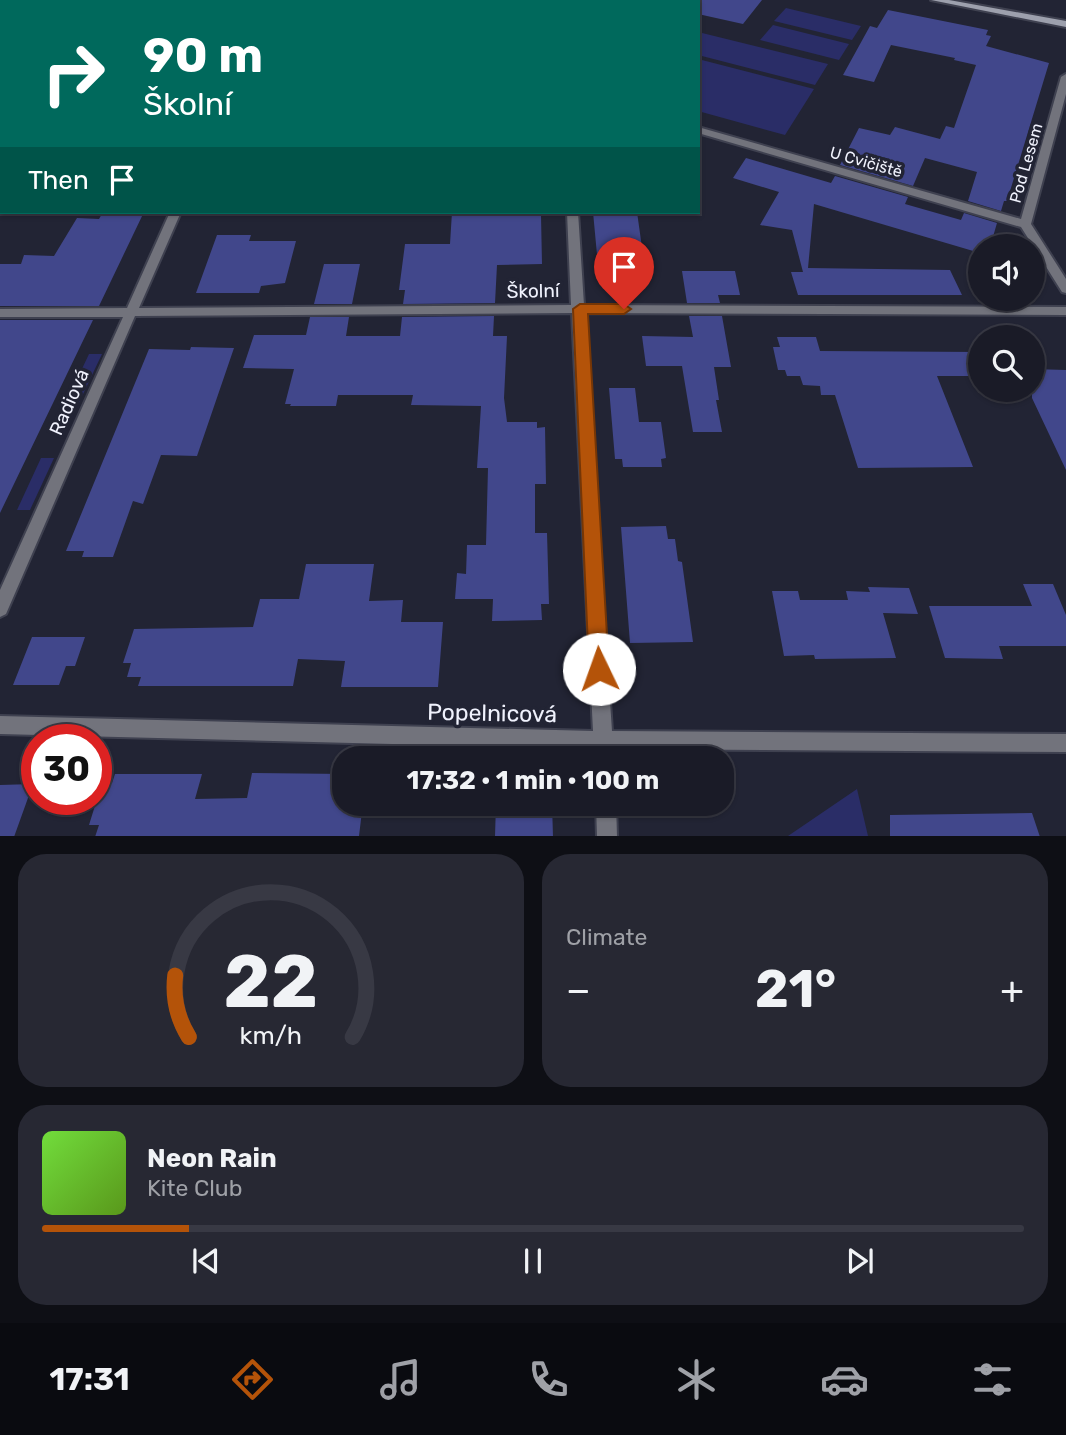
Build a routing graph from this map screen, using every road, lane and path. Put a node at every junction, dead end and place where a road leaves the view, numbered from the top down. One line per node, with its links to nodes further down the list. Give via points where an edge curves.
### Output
1 (936, 0): 2 (street)
2 (1066, 24)
3 (1066, 77): 7 (street, Pod Lesem)
4 (700, 131): 7 (street, U Cvičiště)
5 (175, 214): 12 (street, Radiová)
6 (572, 214): 9 (street)
7 (1025, 224): 8 (street, Pod Lesem)
8 (1066, 289)
9 (580, 309): 10 (street, Školní); 12 (street, Školní); 17 (street)
10 (1066, 311)
11 (0, 313): 12 (street, Školní)
12 (129, 314): 13 (street, Radiová)
13 (0, 609)
14 (0, 724): 16 (street, Popelnicová)
15 (1066, 743): 18 (street, Popelnicová)
16 (531, 746)
17 (603, 746)
18 (734, 747)
19 (606, 816): 20 (street)
20 (607, 836)

